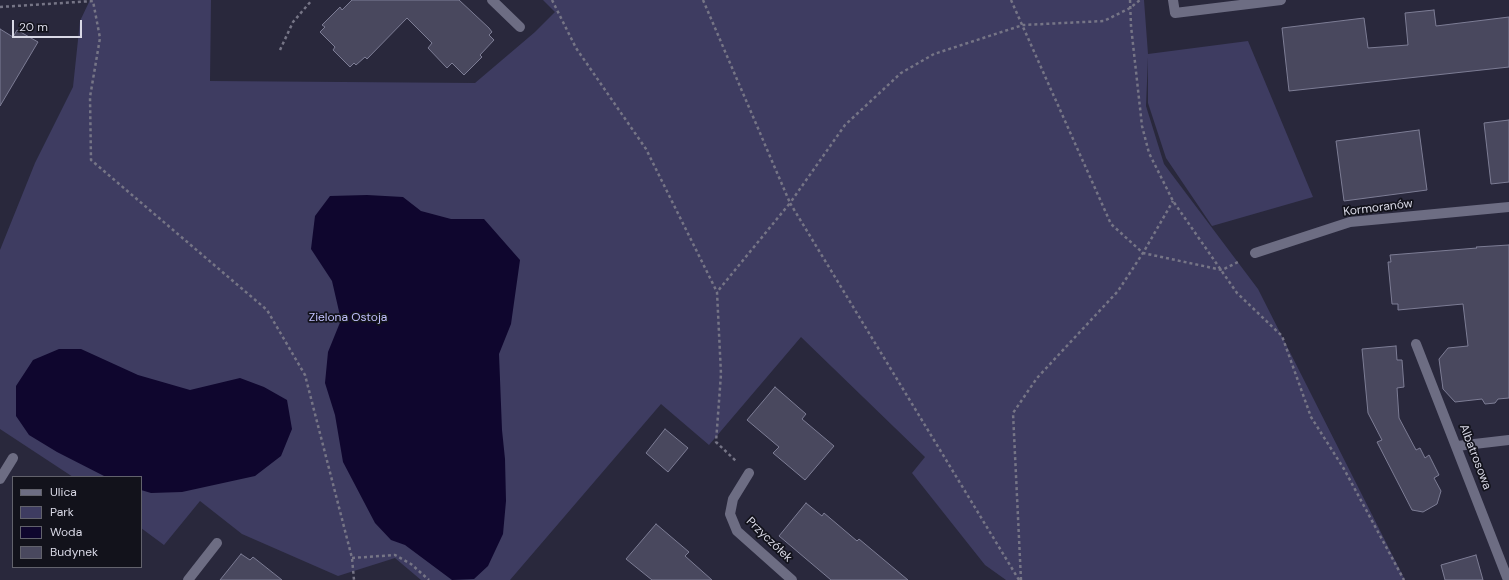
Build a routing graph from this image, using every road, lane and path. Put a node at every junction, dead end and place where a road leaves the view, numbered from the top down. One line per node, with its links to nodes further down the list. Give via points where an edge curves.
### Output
1 (312, 0): 14 (path, via 293,22)
2 (492, 0): 13 (street)
3 (552, 0): 21 (path, via 576,48 646,149)
4 (703, 0): 16 (path)
5 (1011, 0): 12 (path)
6 (1130, 0): 11 (path)
7 (1140, 0): 11 (path)
8 (1173, 0): 9 (street, via 1175,13)
9 (1281, 0)
10 (0, 7): 29 (path, via 93,1 100,38 90,97 90,160 267,310 306,374)
11 (1130, 8): 12 (path, via 1104,20); 15 (path, via 1142,126 1149,152)
12 (1023, 25): 16 (path, via 934,54 901,73 845,125); 18 (path, via 1111,224)
13 (520, 27)
14 (280, 50)
15 (1173, 201): 18 (path); 20 (path)
16 (790, 203): 21 (path); 34 (path)
17 (1509, 207): 19 (street, Kormoranów, via 1350,222)
18 (1143, 253): 20 (path); 34 (path, via 1118,291 1037,378 1013,413)
19 (1254, 253): 20 (path)
20 (1222, 270): 35 (path, via 1237,292 1282,336 1311,417 1344,469)
21 (717, 292): 26 (path, via 721,374 716,442)
22 (1416, 344): 24 (street, Albatrosowa)
23 (1509, 440): 24 (street)
24 (1457, 446): 36 (street, Albatrosowa)
25 (12, 458): 27 (street)
26 (749, 473): 33 (street, Przyczółek, via 733,499 730,514 737,531)
27 (0, 479)
28 (217, 543): 30 (street)
29 (352, 558): 31 (path); 32 (path, via 395,555 411,564)
30 (188, 580)
31 (354, 580)
32 (429, 580)
33 (792, 580)
34 (1020, 580)
35 (1404, 580)
36 (1508, 580)

